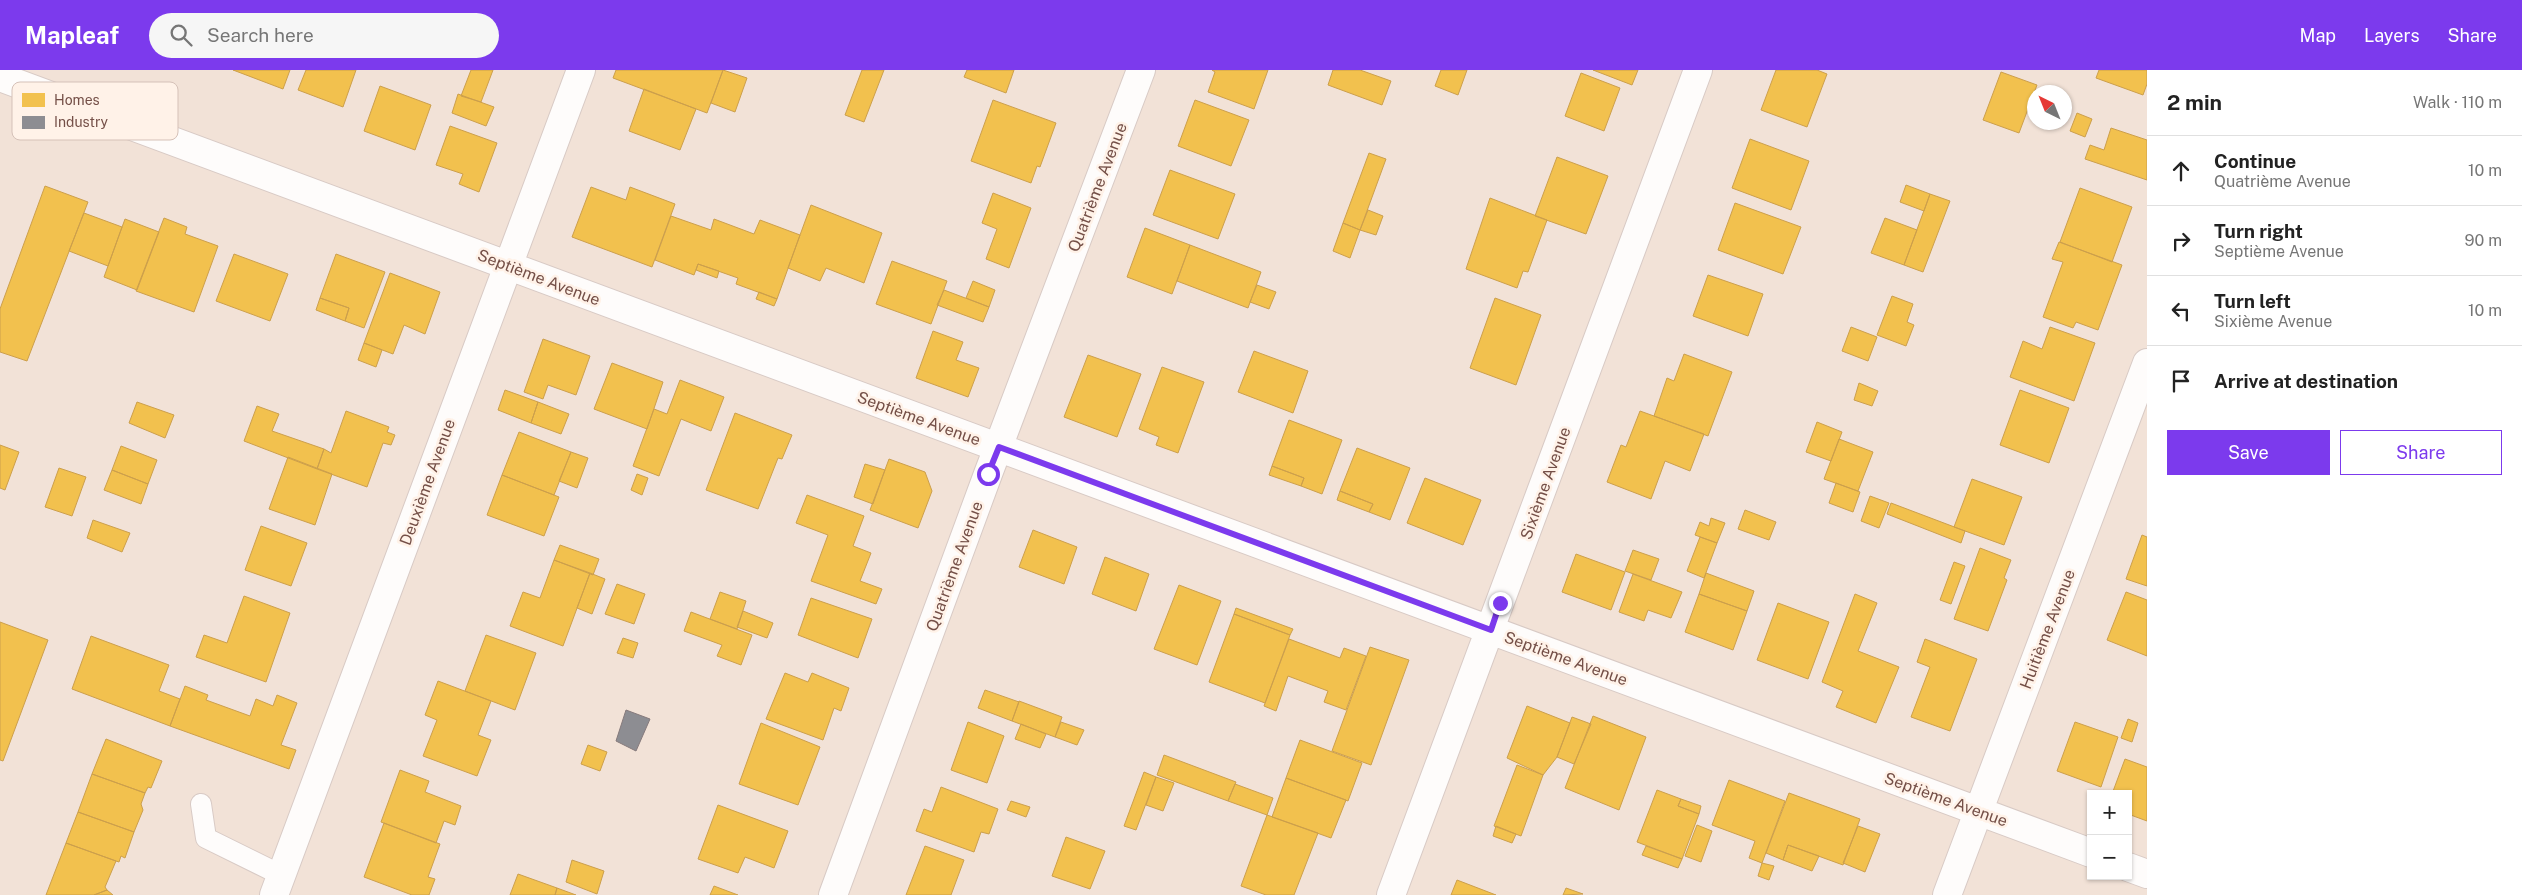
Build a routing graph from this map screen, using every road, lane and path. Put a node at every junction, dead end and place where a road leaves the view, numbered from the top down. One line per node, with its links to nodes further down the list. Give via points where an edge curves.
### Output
1 (581, 70): 7 (street, Deuxième Avenue)
2 (1141, 70): 9 (street, Quatrième Avenue)
3 (1698, 70): 10 (street, Sixième Avenue)
4 (0, 77): 5 (street, Septième Avenue)
5 (13, 82)
6 (170, 140): 7 (street, Septième Avenue)
7 (507, 265): 9 (street, Septième Avenue); 16 (street, Deuxième Avenue)
8 (2147, 363): 12 (street, Huitième Avenue)
9 (999, 447): 10 (street, Septième Avenue); 17 (street, Quatrième Avenue)
10 (1491, 630): 12 (street, Septième Avenue); 18 (street, Sixième Avenue)
11 (201, 804): 16 (lane, via 206,838)
12 (1978, 810): 13 (street, Septième Avenue); 19 (street, Huitième Avenue)
13 (2087, 851)
14 (2132, 868): 15 (street)
15 (2147, 874)
16 (278, 885)
17 (833, 895)
18 (1391, 895)
19 (1947, 895)

